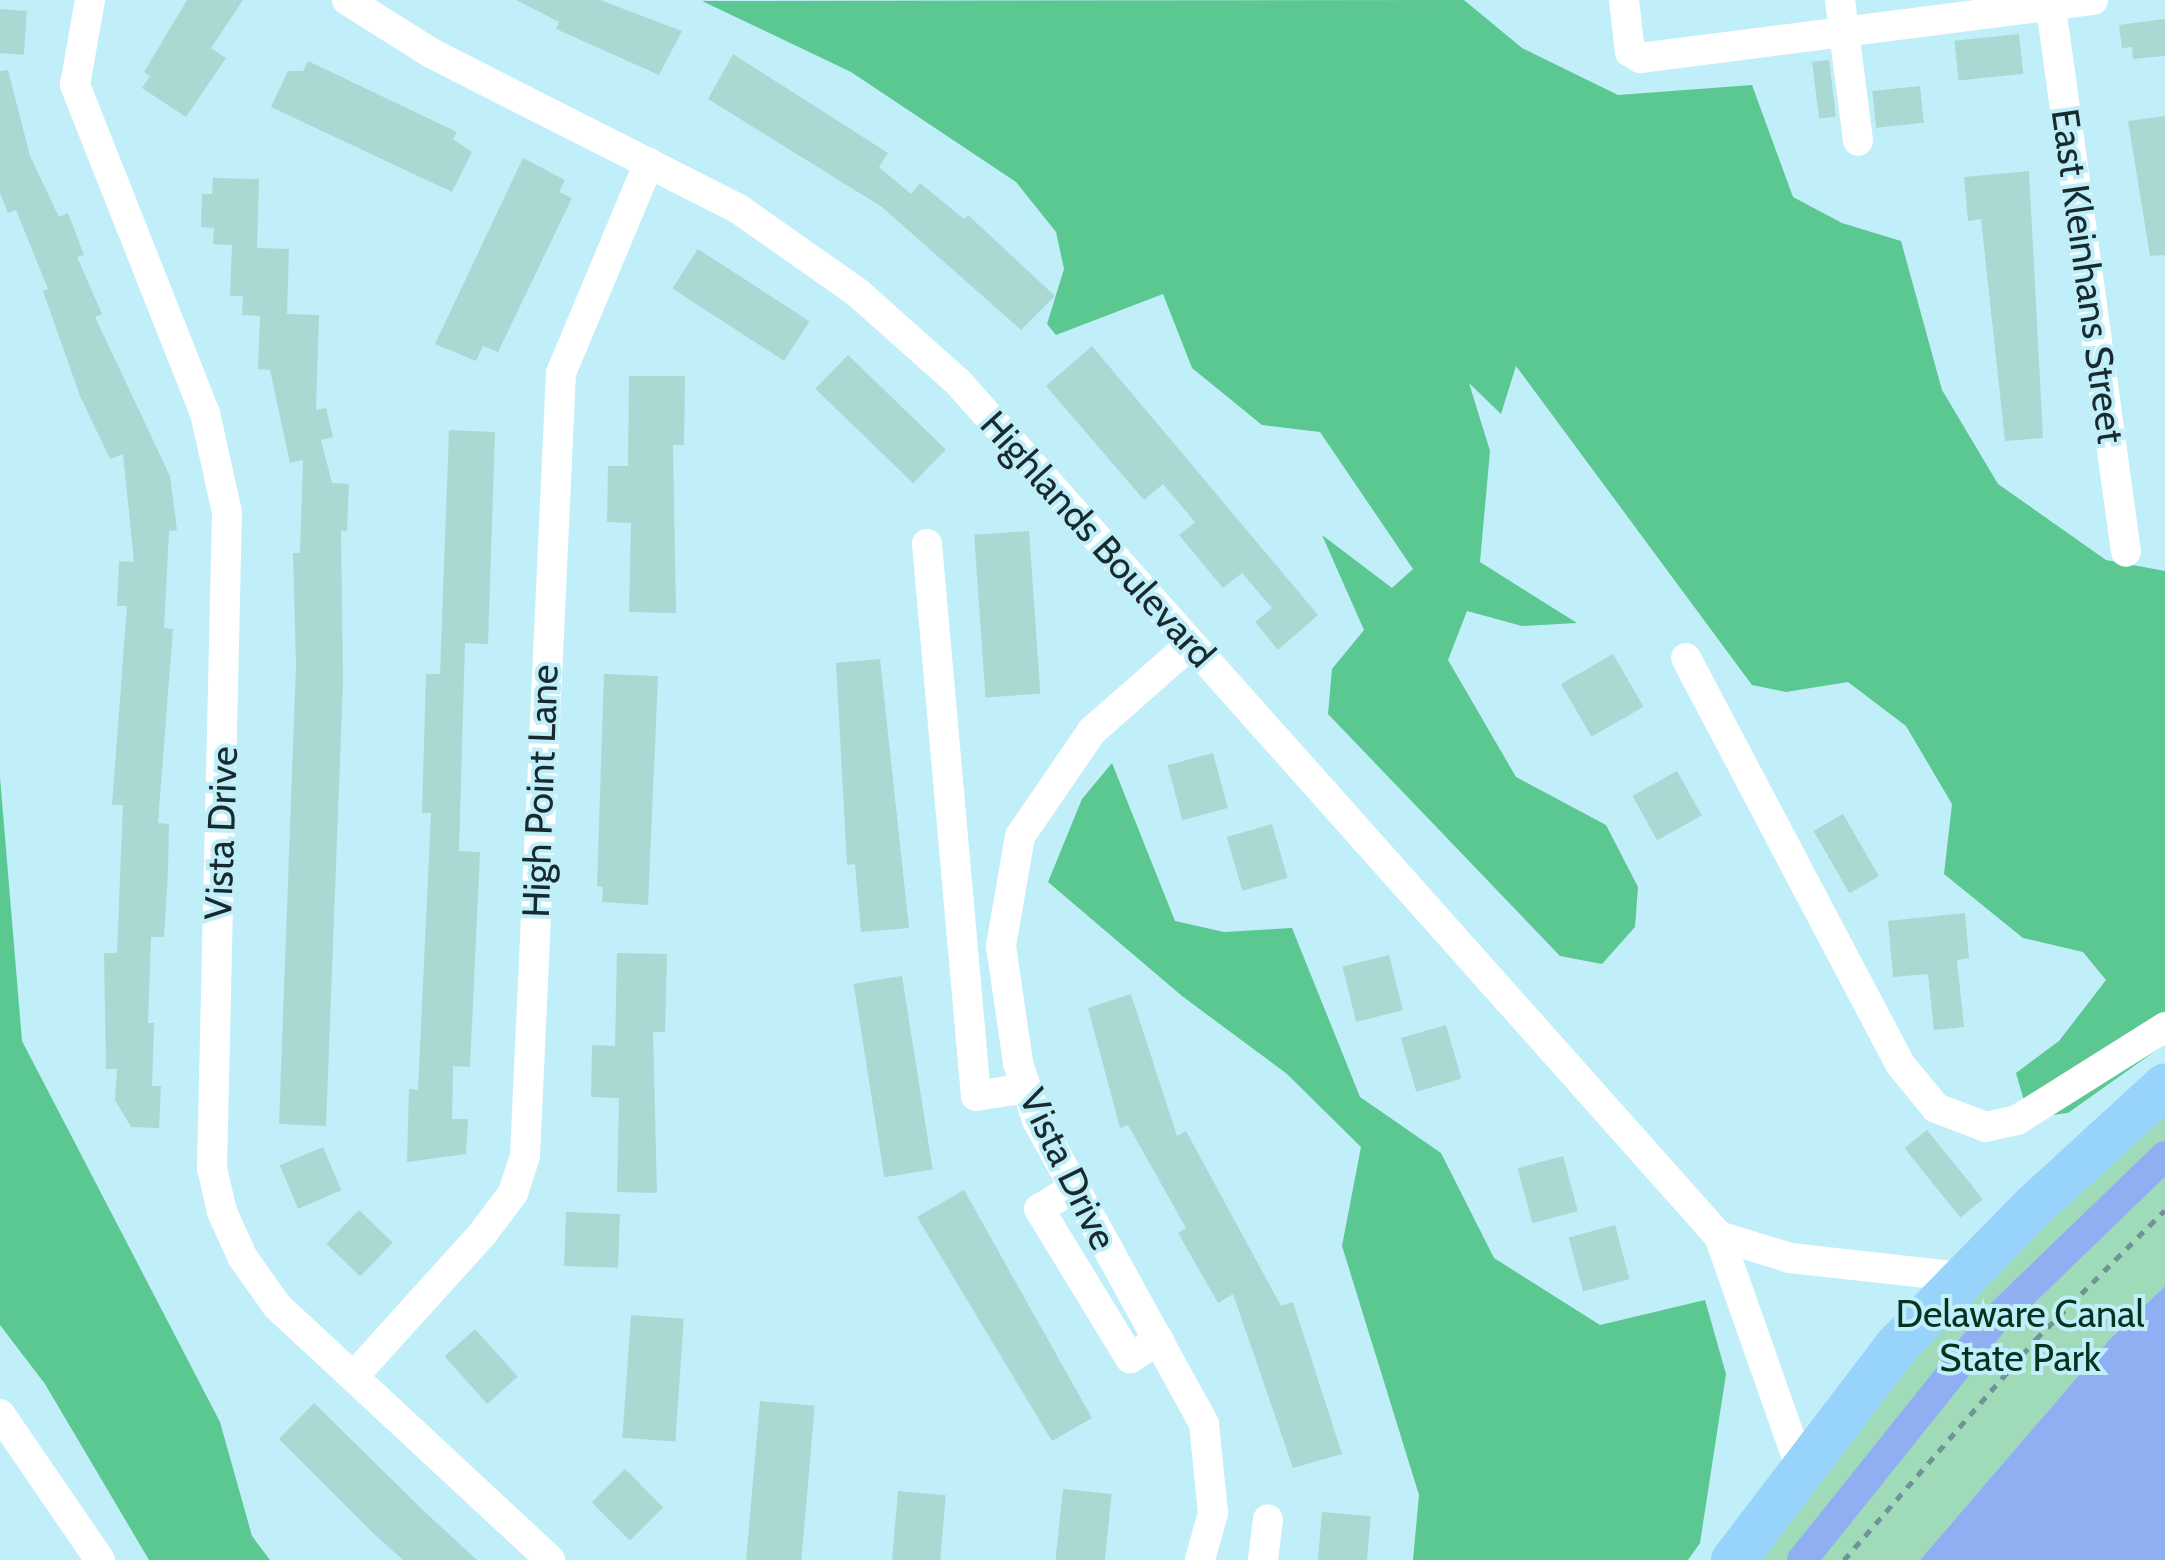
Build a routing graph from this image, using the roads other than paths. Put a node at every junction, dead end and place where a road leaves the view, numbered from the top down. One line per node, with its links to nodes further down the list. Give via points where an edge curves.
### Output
1 (90, 0): 19 (street, Vista Drive, via 75,85 205,413 228,512 212,1168 242,1258 276,1306)
2 (347, 0): 9 (street, Highlands Boulevard, via 430,53)
3 (1624, 0): 7 (street, via 1634,57)
4 (1840, 0): 7 (street)
5 (2093, 0): 6 (street)
6 (2051, 2): 7 (street); 11 (street, East Kleinhans Street)
7 (1844, 33): 8 (street)
8 (1858, 141)
9 (649, 163): 12 (street, Highlands Boulevard, via 740,210 886,318 984,410); 19 (street, High Point Lane, via 560,374 525,1156 513,1193 484,1233)
10 (926, 544): 16 (street, via 976,1096)
11 (2126, 552)
12 (1192, 644): 16 (street, Vista Drive, via 1092,731 1020,836 1006,885 1002,946 1003,984); 17 (street, Highlands Boulevard)
13 (1686, 658): 14 (street, via 1900,1064 1936,1108 1986,1127 2018,1120)
14 (2165, 1028)
15 (2165, 1086): 18 (highway)
16 (1026, 1088): 25 (street, Vista Drive, via 1070,1190 1204,1424 1213,1512)
17 (1718, 1236): 18 (street, via 1790,1258); 21 (street, Highlands Boulevard)
18 (1961, 1277): 21 (highway, via 1868,1377)
19 (354, 1376): 24 (street, Vista Drive)
20 (0, 1414): 23 (street)
21 (1800, 1466): 27 (highway)
22 (1268, 1519): 26 (street)
23 (100, 1560)
24 (550, 1560)
25 (1200, 1560)
26 (1263, 1560)
27 (1733, 1560)

